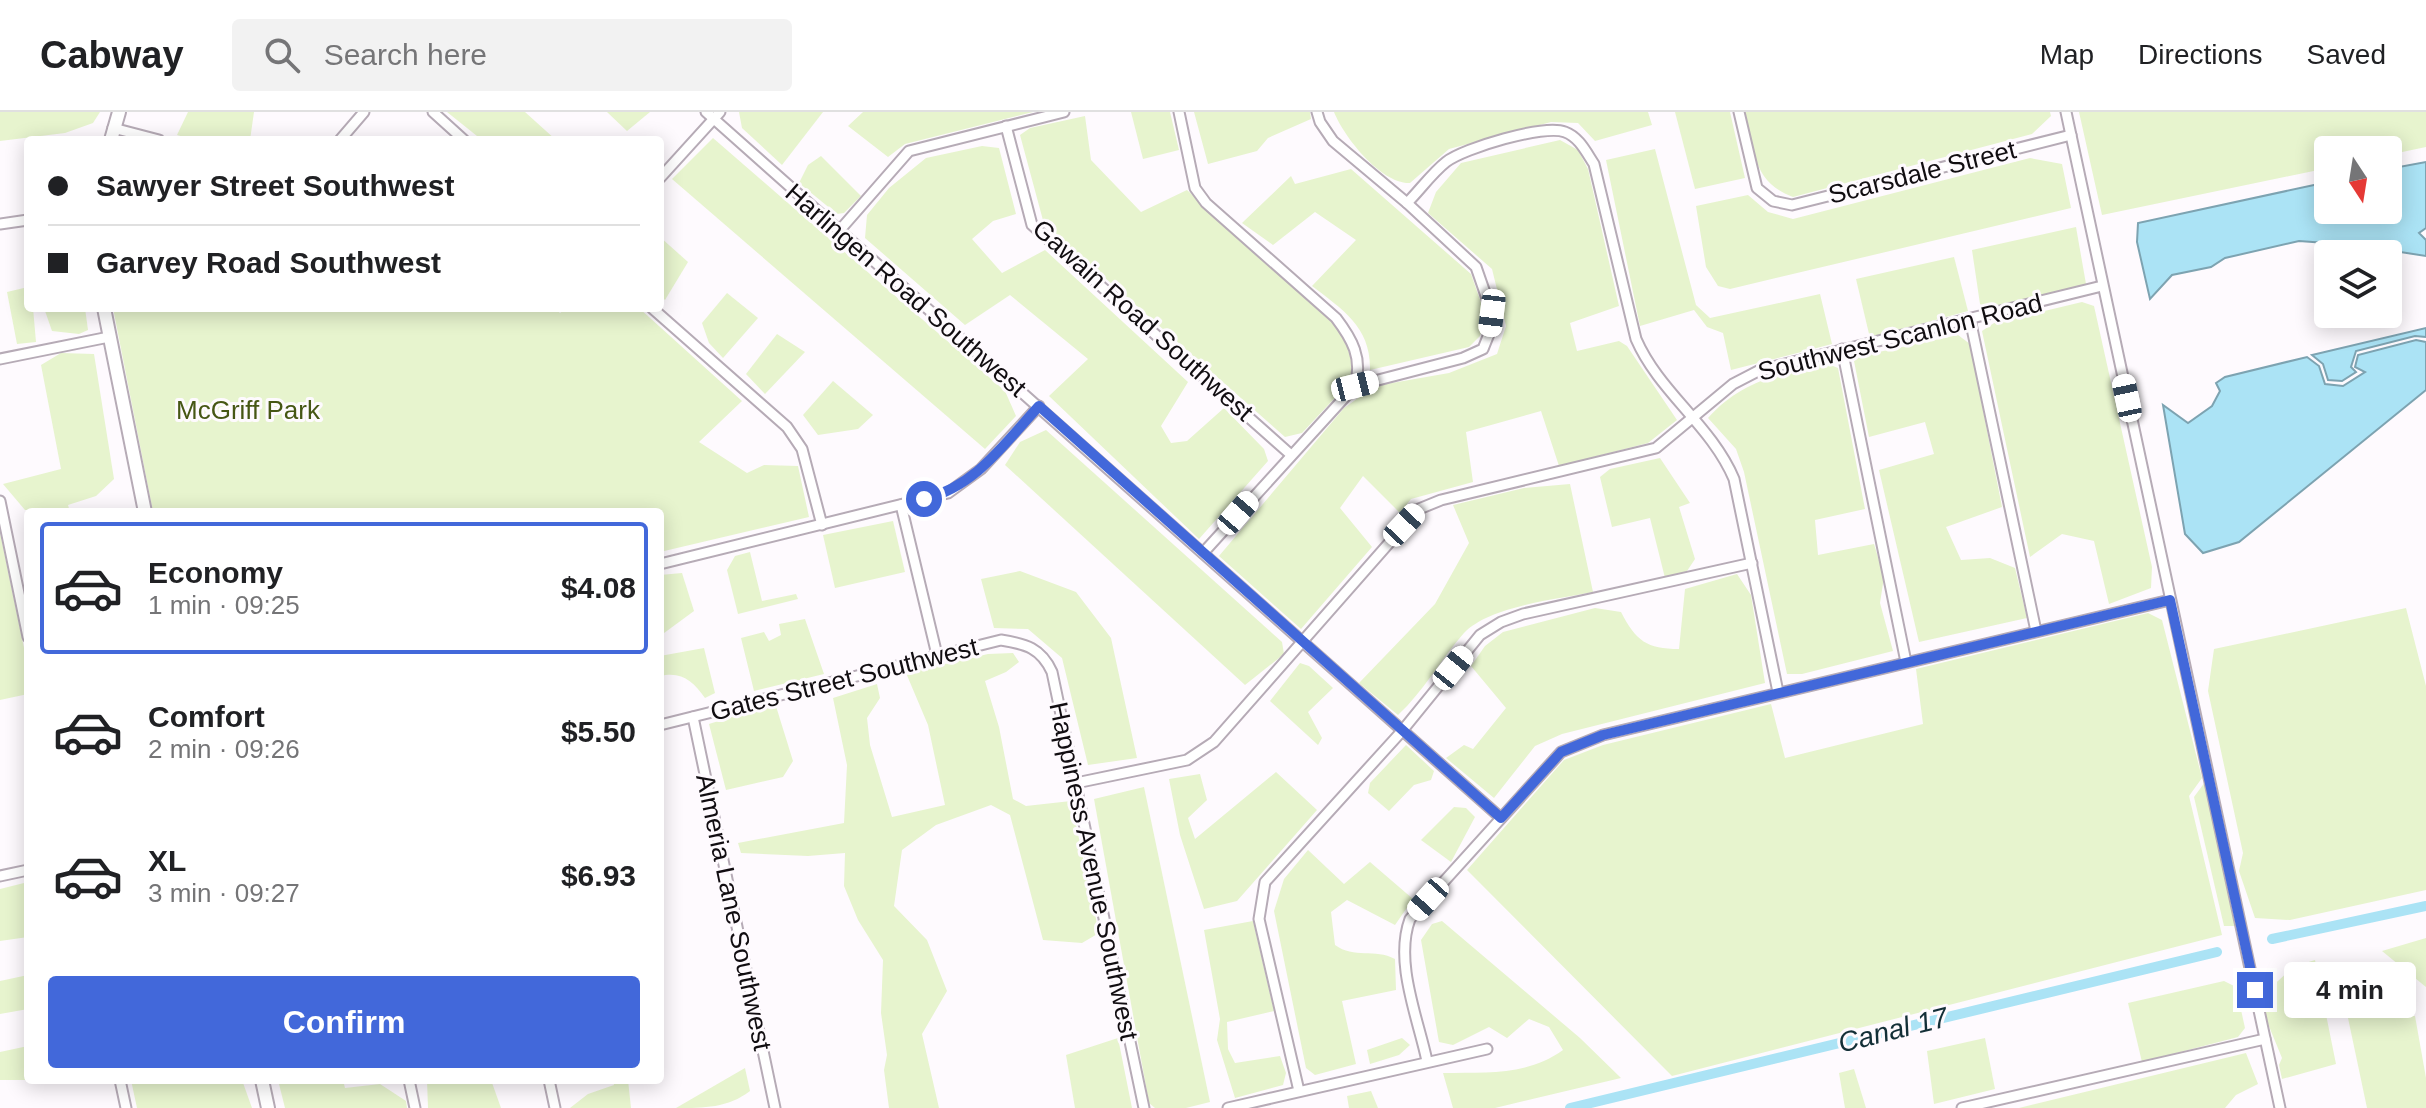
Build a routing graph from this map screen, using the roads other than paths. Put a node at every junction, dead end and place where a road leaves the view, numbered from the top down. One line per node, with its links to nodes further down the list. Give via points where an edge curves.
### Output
1 (119, 112): 11 (street)
2 (364, 112): 13 (street)
3 (433, 112): 14 (street)
4 (1064, 112): 10 (street)
5 (1179, 112): 27 (street, via 1195,188 1336,318 1357,354)
6 (1317, 112): 16 (street, via 1333,141)
7 (1739, 112): 12 (street, Scarsdale Street, via 1757,188 1773,201 1792,205)
8 (2066, 112): 12 (street)
9 (713, 114): 15 (street); 19 (street, Harlingen Road Southwest)
10 (1006, 126): 19 (street, via 909,151); 30 (street, Gawain Road Southwest, via 1032,225)
11 (112, 134)
12 (2071, 135): 20 (street)
13 (343, 136)
14 (460, 136)
15 (664, 173)
16 (1407, 203): 27 (street, via 1476,267 1492,313 1489,334 1483,349 1463,358); 29 (street, via 1448,160 1492,143 1539,131 1564,131 1579,141 1594,164 1636,339 1648,365)
17 (24, 221): 18 (street)
18 (0, 224)
19 (839, 231): 28 (street, Harlingen Road Southwest)
20 (2102, 286): 23 (street, Southwest Scanlon Road); 38 (street)
21 (105, 312): 24 (street)
22 (657, 312): 34 (street, via 787,427 802,449)
23 (1970, 319): 25 (street, Southwest Scanlon Road); 40 (street)
24 (109, 337): 26 (street); 33 (street)
25 (1842, 349): 29 (street, Southwest Scanlon Road, via 1760,370); 44 (street)
26 (0, 359)
27 (1355, 386): 30 (street)
28 (1039, 406): 32 (street, via 966,484); 35 (street, Harlingen Road Southwest)
29 (1692, 417): 37 (street, via 1723,455 1734,479); 41 (street, Southwest Scanlon Road, via 1656,448 1419,509)
30 (1290, 454): 35 (street)
31 (0, 501): 39 (street)
32 (901, 505): 34 (street); 43 (street)
33 (144, 508)
34 (822, 525): 36 (street)
35 (1203, 553): 41 (street, Harlingen Road Southwest)
36 (664, 563)
37 (1752, 563): 45 (street); 48 (street, via 1501,622 1480,635)
38 (2170, 600): 40 (street); 53 (street)
39 (24, 618)
40 (2036, 631): 44 (street)
41 (1303, 643): 48 (street, Harlingen Road Southwest); 49 (street, Southwest Scanlon Road, via 1214,742 1187,760)
42 (1028, 644): 43 (street, Gates Street Southwest, via 1001,640); 49 (street, Happiness Avenue Southwest, via 1046,657 1052,672)
43 (937, 655): 46 (street, Gates Street Southwest)
44 (1906, 662): 45 (street)
45 (1778, 692): 50 (street, via 1603,735 1561,752)
46 (693, 717): 47 (street, Gates Street Southwest); 65 (street, Almeria Lane Southwest)
47 (664, 724)
48 (1402, 731): 50 (street, Harlingen Road Southwest); 60 (street, via 1265,882 1259,919)
49 (1076, 783): 66 (street, Happiness Avenue Southwest)
50 (1501, 818): 55 (street, via 1410,919 1404,937)
51 (24, 871): 52 (street)
52 (0, 876)
53 (2265, 1039): 68 (street); 69 (street)
54 (1487, 1049): 55 (street)
55 (1427, 1061): 60 (street)
56 (121, 1084): 61 (street)
57 (263, 1084): 62 (street)
58 (410, 1084): 63 (street)
59 (550, 1084): 64 (street)
60 (1299, 1091): 67 (street)
61 (126, 1108)
62 (268, 1108)
63 (415, 1108)
64 (555, 1108)
65 (775, 1108)
66 (1144, 1108)
67 (1228, 1108)
68 (1962, 1108)
69 (2280, 1108)

